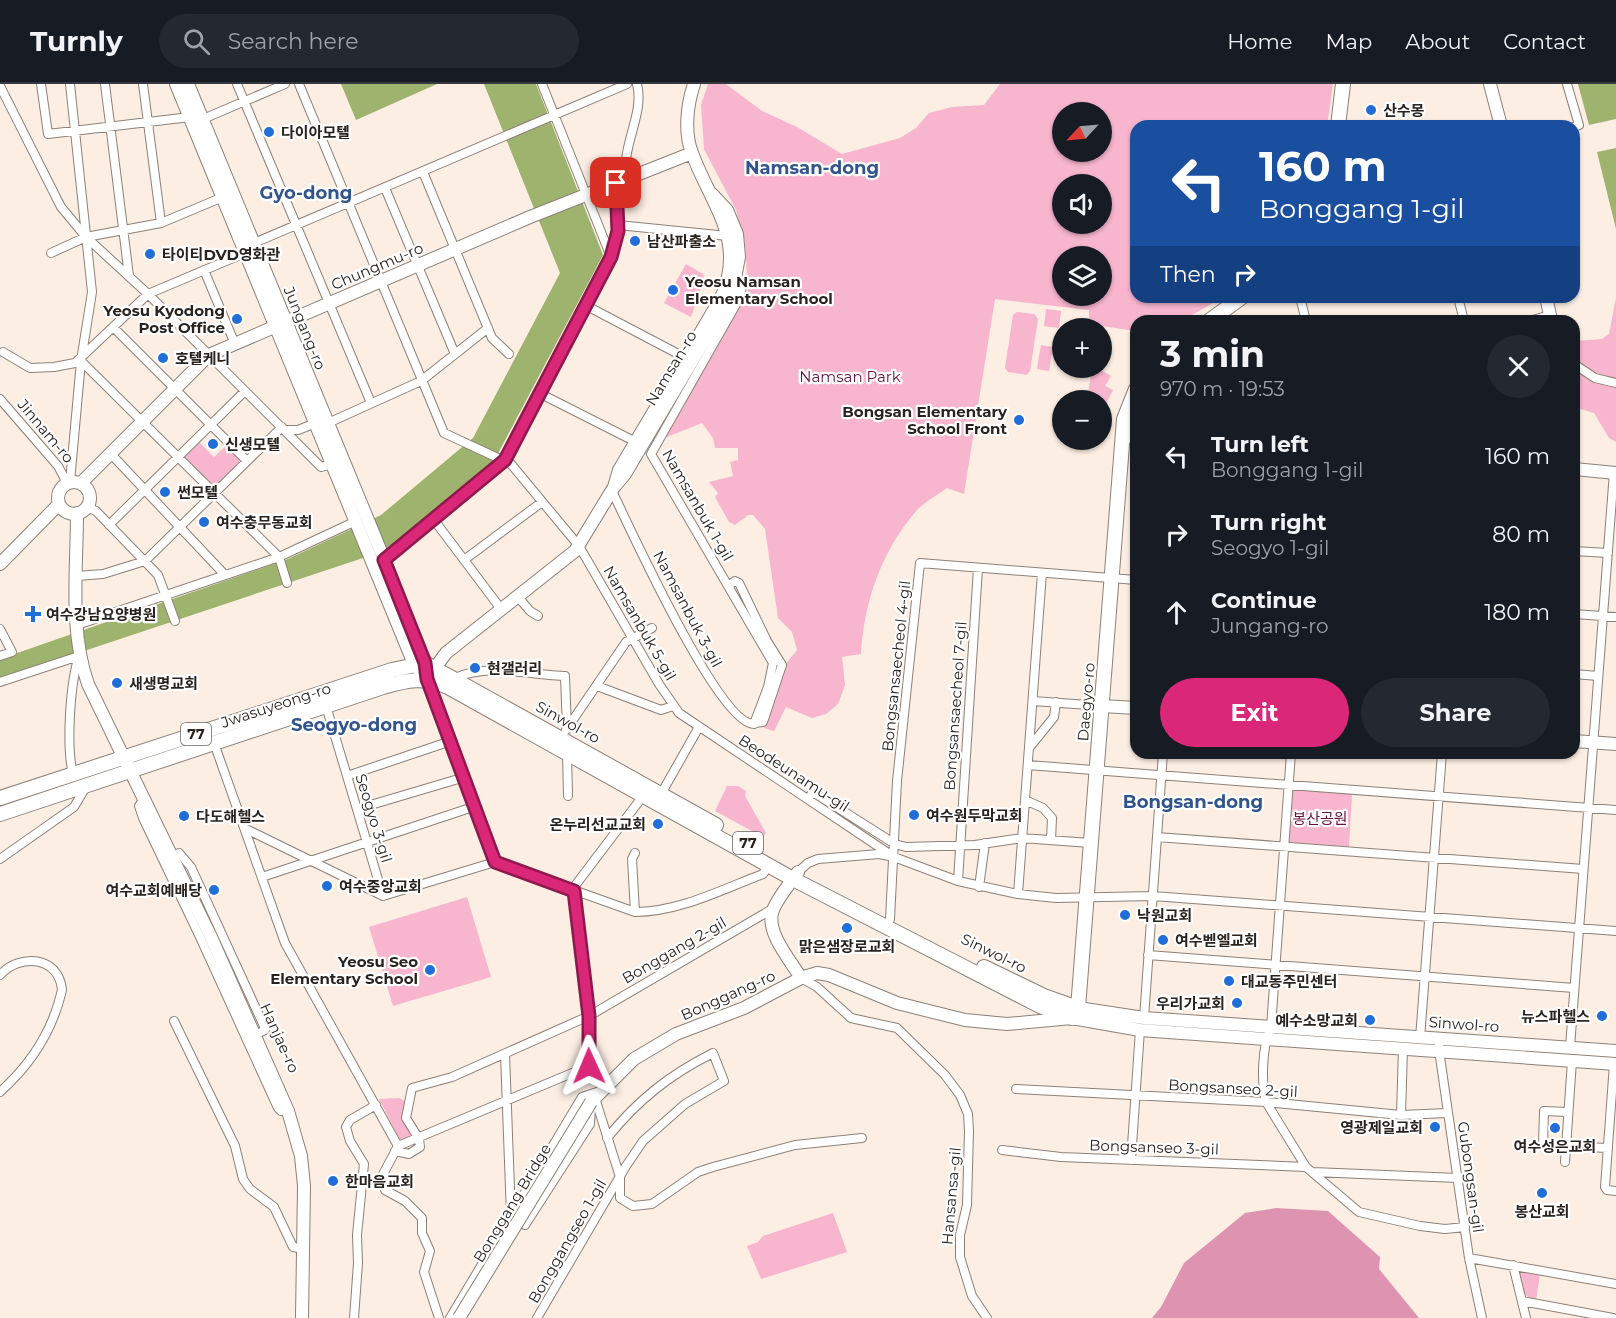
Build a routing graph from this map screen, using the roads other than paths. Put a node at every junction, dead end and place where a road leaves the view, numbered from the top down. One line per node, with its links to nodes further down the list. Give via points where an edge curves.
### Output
1 (41, 84): 27 (street, via 48,134)
2 (70, 84): 27 (street)
3 (105, 84): 26 (street)
4 (143, 84): 25 (street)
5 (176, 84): 20 (street)
6 (188, 84): 21 (street)
7 (237, 84): 18 (street)
8 (285, 84): 18 (street)
9 (299, 84): 35 (street)
10 (542, 84): 19 (street)
11 (627, 84): 19 (street)
12 (637, 84): 30 (street, via 639,98)
13 (1343, 84): 22 (main road)
14 (1490, 84): 23 (street)
15 (1568, 84): 24 (street)
16 (0, 86): 41 (street, via 61,207)
17 (693, 86): 28 (street, Namsan-ro, via 688,120)
18 (244, 101): 21 (street); 37 (street)
19 (555, 116): 29 (street); 33 (street)
20 (190, 117): 25 (street); 34 (street)
21 (203, 119): 42 (street)
22 (1339, 120)
23 (1499, 120)
24 (1578, 120)
25 (148, 122): 26 (street); 36 (street)
26 (110, 126): 27 (street); 39 (street)
27 (76, 130): 41 (street)
28 (692, 153): 30 (street); 32 (street, Namsan-ro)
29 (423, 172): 31 (street); 43 (street)
30 (621, 181): 33 (street); 38 (street)
31 (385, 188): 35 (street); 46 (street)
32 (712, 194): 40 (street, Namsan-ro); 48 (street, Namsan-ro, via 735,226 739,246)
33 (586, 195): 43 (street, Chungmu-ro); 45 (street)
34 (223, 197): 36 (street); 42 (street)
35 (348, 203): 37 (street); 50 (street)
36 (161, 223): 39 (street)
37 (296, 225): 42 (street); 52 (street)
38 (618, 225): 40 (street); 45 (street)
39 (123, 230): 41 (street); 49 (street)
40 (728, 236): 64 (street, Namsan-ro, via 730,261 724,292)
41 (86, 237): 44 (street); 49 (street); 65 (street, via 92,292)
42 (250, 248): 47 (street); 56 (street)
43 (455, 249): 46 (street, Chungmu-ro); 58 (street)
44 (51, 253)
45 (611, 257): 54 (street)
46 (417, 265): 50 (street, Chungmu-ro); 61 (street)
47 (204, 270): 51 (street); 59 (street)
48 (737, 275): 89 (street, Namsan-ro, via 729,302); 140 (street, Namsanbuk 1-gil, via 742,287 739,299 651,452 729,585 739,583 782,665 763,722)
49 (129, 276): 51 (street)
50 (380, 281): 52 (street, Chungmu-ro); 67 (street)
51 (147, 294): 57 (street); 63 (street)
52 (329, 303): 56 (street, Chungmu-ro); 73 (street)
53 (1234, 303): 55 (main road)
54 (585, 305): 64 (street); 71 (street)
55 (1217, 315)
56 (281, 324): 59 (street, Chungmu-ro); 76 (street)
57 (114, 328): 65 (street); 69 (street)
58 (488, 328): 61 (street); 62 (street, via 494,342)
59 (235, 344): 63 (street, Chungmu-ro)
60 (3, 352): 65 (street, via 30,368 56,367)
61 (455, 354): 67 (street)
62 (509, 354)
63 (209, 355): 69 (street, Chungmu-ro); 70 (street)
64 (686, 358): 80 (street, Namsan-ro)
65 (81, 360): 75 (street); 88 (street)
66 (1580, 368): 68 (street, via 1595,378)
67 (421, 381): 73 (street); 83 (street, via 444,434)
68 (1616, 383)
69 (174, 388): 75 (street, Chungmu-ro); 77 (street)
70 (245, 391): 77 (street); 78 (street)
71 (539, 393): 80 (street); 83 (street)
72 (0, 399): 88 (street, Jinnam-ro)
73 (371, 403): 76 (street)
74 (1130, 404): 79 (main road, Daegyo-ro, via 1124,419)
75 (142, 420): 81 (street, Chungmu-ro); 82 (street)
76 (322, 423): 78 (street, via 298,430); 85 (street); 95 (street)
77 (211, 425): 82 (street); 84 (street)
78 (283, 429): 84 (street); 85 (street, via 321,467)
79 (1129, 436): 111 (main road, Daegyo-ro)
80 (636, 442): 89 (street, Namsan-ro)
81 (110, 453): 88 (street, Chungmu-ro); 90 (street)
82 (178, 457): 90 (street); 91 (street)
83 (502, 458): 92 (street, Namsanbuk 5-gil); 96 (street)
84 (247, 461): 91 (street)
85 (333, 464): 95 (street)
86 (1580, 470): 87 (street)
87 (1615, 472): 101 (street)
88 (73, 483): 93 (street, via 58,493); 94 (street, via 90,494)
89 (613, 489): 99 (street, Namsan-ro); 140 (street, Namsanbuk 3-gil, via 705,673 733,713 746,723)
90 (145, 490): 97 (street); 98 (street)
91 (214, 493): 98 (street); 102 (street)
92 (542, 502): 99 (street, Namsanbuk 5-gil); 104 (street)
93 (59, 504): 94 (street, via 66,512); 106 (street)
94 (82, 510): 97 (street, via 96,511); 110 (street)
95 (361, 518): 102 (street); 103 (street)
96 (434, 520): 103 (street); 104 (street)
97 (109, 525): 105 (street)
98 (180, 527): 105 (street); 109 (street)
99 (579, 546): 115 (street, Namsan-ro); 125 (street, Namsanbuk 5-gil)
100 (1580, 551): 101 (street)
101 (1608, 553): 119 (street)
102 (279, 557): 109 (street); 113 (street)
103 (379, 558): 128 (street)
104 (464, 560): 116 (street)
105 (145, 561): 110 (street, via 116,571); 114 (street, via 158,575)
106 (0, 564)
107 (978, 568): 108 (street, Bongsansaecheol 4-gil); 183 (street, Bongsansaecheol 7-gil); 186 (street, Bongsansaecheol 4-gil, via 920,563 897,781)
108 (1042, 573): 111 (street, Bongsansaecheol 4-gil); 134 (street)
109 (225, 575): 114 (street)
110 (77, 576): 122 (street)
111 (1113, 578): 112 (street, Bongsansaecheol 4-gil); 137 (main road, Daegyo-ro)
112 (1130, 579)
113 (287, 583)
114 (167, 596): 121 (street); 122 (street)
115 (518, 597): 116 (street, Namsan-ro); 118 (street)
116 (501, 609): 128 (street, Namsan-ro)
117 (1580, 614): 119 (street)
118 (538, 616)
119 (1603, 616): 120 (street); 130 (street)
120 (1616, 617)
121 (175, 621)
122 (77, 625): 127 (street)
123 (652, 628): 125 (street)
124 (0, 629): 126 (street, via 12,652)
125 (633, 638): 133 (street); 139 (street, Namsanbuk 5-gil)
126 (0, 656)
127 (79, 656): 132 (street); 151 (street, via 107,726); 158 (street, via 72,680)
128 (425, 668): 131 (main road, Sinwol-ro / 77); 136 (main road, Jwasuyeong-ro / 77, via 396,683); 143 (street); 145 (main road, Jwasuyeong-ro / 77); 150 (main road, Sinwol-ro / 77, via 448,687)
129 (1580, 674): 130 (street)
130 (1598, 676): 146 (street)
131 (455, 678): 142 (main road, Sinwol-ro / 77); 142 (street, via 487,672 565,676)
132 (0, 682)
133 (597, 686): 139 (street, via 661,710); 142 (street)
134 (1032, 701): 135 (street); 149 (street)
135 (1056, 702): 137 (street); 149 (street, via 1054,717)
136 (326, 706): 147 (main road, Jwasuyeong-ro / 77); 159 (street, Seogyo 3-gil)
137 (1102, 706): 138 (street); 157 (main road, Daegyo-ro)
138 (1130, 708)
139 (676, 709): 141 (street, Beodeunamu-gil)
140 (756, 722)
141 (699, 727): 165 (street); 171 (street, Beodeunamu-gil)
142 (564, 734): 165 (main road, Sinwol-ro / 77)
143 (451, 741): 159 (street); 161 (street)
144 (1580, 741): 146 (street)
145 (193, 742): 147 (main road, Jwasuyeong-ro / 77); 151 (main road, Jwasuyeong-ro / 77); 156 (main road, Jwasuyeong-ro / 77)
146 (1593, 742): 148 (street); 174 (street)
147 (214, 743): 178 (street)
148 (1616, 744)
149 (1029, 748): 155 (street)
150 (567, 752): 166 (street); 167 (main road, Sinwol-ro / 77)
151 (128, 756): 156 (street, Hanjae-ro); 158 (main road, Jwasuyeong-ro / 77)
152 (1163, 759): 160 (street)
153 (1290, 759): 164 (street)
154 (1441, 759): 169 (street)
155 (1028, 765): 157 (street); 172 (street)
156 (134, 769): 163 (main road, Jwasuyeong-ro / 77); 257 (street, Hanjae-ro, via 288,1111 301,1156); 263 (street, Hanjae-ro, via 179,853 295,1109 308,1156 312,1207)
157 (1096, 771): 160 (street); 185 (main road, Daegyo-ro)
158 (73, 774): 162 (main road, Jwasuyeong-ro / 77)
159 (347, 776): 175 (street, Seogyo 3-gil)
160 (1162, 776): 164 (street); 179 (street)
161 (465, 777): 173 (street); 175 (street)
162 (46, 783): 168 (main road); 170 (main road, Jwasuyeong-ro / 77)
163 (87, 785): 168 (main road, Jwasuyeong-ro / 77); 191 (street, via 74,807)
164 (1288, 785): 169 (street); 187 (street)
165 (661, 794): 196 (main road, Sinwol-ro / 77)
166 (568, 796)
167 (643, 796): 194 (main road, Sinwol-ro / 77); 200 (street)
168 (50, 797): 177 (main road, Jwasuyeong-ro / 77)
169 (1438, 797): 174 (street); 190 (street)
170 (0, 798)
171 (808, 799): 186 (street, via 813,792); 189 (street, Beodeunamu-gil)
172 (1025, 800): 180 (street); 181 (street, via 1050,814)
173 (476, 806): 182 (street); 193 (street)
174 (1588, 808): 176 (street); 195 (street)
175 (357, 809): 182 (street, Seogyo 3-gil)
176 (1616, 810)
177 (0, 814)
178 (246, 829): 192 (street); 197 (street)
179 (1157, 837): 187 (street); 203 (street)
180 (1022, 838): 181 (street); 184 (street); 201 (street)
181 (1051, 840): 185 (street)
182 (367, 843): 192 (street); 202 (street, Seogyo 3-gil)
183 (960, 843): 184 (street); 186 (street, via 911,848); 198 (street, Bongsansaecheol 7-gil)
184 (985, 843): 199 (street)
185 (1090, 843): 204 (main road, Daegyo-ro)
186 (895, 844): 189 (street, Bongsansaecheol 4-gil)
187 (1284, 846): 190 (street); 205 (street)
188 (635, 853): 207 (street)
189 (894, 857): 196 (street, via 872,854 819,859 808,863); 198 (street); 209 (street, Bongsansaecheol 4-gil)
190 (1434, 858): 195 (street); 208 (street)
191 (0, 859)
192 (311, 861): 197 (street); 202 (street)
193 (495, 862): 200 (street); 202 (street)
194 (769, 865): 196 (main road, Sinwol-ro / 77); 207 (street, via 763,874 692,900)
195 (1583, 869): 210 (street)
196 (795, 876): 206 (street); 209 (main road, Sinwol-ro / 77); 218 (main road, Sinwol-ro / 77, via 1040,1006)
197 (262, 877): 237 (street, via 293,960)
198 (958, 881): 199 (street)
199 (979, 886): 201 (street)
200 (574, 891): 207 (street); 219 (street)
201 (1018, 894): 204 (street)
202 (383, 896)
203 (1153, 896): 204 (street); 205 (street); 212 (street)
204 (1087, 897): 218 (main road, Daegyo-ro)
205 (1280, 906): 208 (street); 213 (street)
206 (774, 908): 216 (street, via 774,931); 219 (street, Bonggang 2-gil)
207 (634, 912)
208 (1429, 917): 210 (street); 215 (street)
209 (890, 919): 218 (main road, Sinwol-ro / 77)
210 (1579, 928): 211 (street); 217 (street)
211 (1616, 931)
212 (1148, 955): 213 (street); 221 (street)
213 (1275, 965): 215 (street); 222 (street)
214 (0, 975): 232 (street, via 17,963 41,961 52,968 62,990 48,1031 27,1064)
215 (1425, 977): 217 (street); 223 (street)
216 (801, 978): 218 (street, Bonggang-ro, via 825,973 897,1004 965,1020 1007,1024); 234 (street, Bonggang-ro, via 744,1008 668,1038 634,1059); 269 (street, Hansansa-gil, via 851,1018 897,1028 960,1095 968,1114 969,1131 967,1206 960,1257 972,1296)
217 (1574, 988): 225 (street)
218 (1075, 1013): 221 (street, Sinwol-ro)
219 (589, 1016): 228 (street, Bonggang 2-gil); 235 (street, via 587,1068)
220 (174, 1021): 257 (street, via 235,1146 246,1185 274,1207 293,1247)
221 (1142, 1024): 222 (street, Sinwol-ro); 233 (street)
222 (1268, 1033): 223 (street, Sinwol-ro); 226 (street, Sinwol-ro); 236 (street)
223 (1420, 1038): 224 (street, Sinwol-ro)
224 (1439, 1045): 225 (street, Sinwol-ro); 226 (street, Sinwol-ro); 229 (street, Sinwol-ro); 239 (street, Gubongsan-gil)
225 (1570, 1047): 227 (street, Sinwol-ro)
226 (1403, 1048): 240 (street)
227 (1616, 1051)
228 (505, 1054): 235 (street); 244 (street, Bonggang 2-gil, via 452,1077 412,1088 406,1118)
229 (1572, 1061): 230 (street, Sinwol-ro); 238 (street)
230 (1615, 1064): 241 (street)
231 (1016, 1089): 233 (street, Bongsanseo 2-gil)
232 (0, 1092)
233 (1135, 1096): 236 (street, Bongsanseo 2-gil); 249 (street)
234 (595, 1097): 242 (street, Bonggangseo 1-gil); 255 (street, via 582,1097); 255 (street, via 590,1124 525,1225); 267 (street, Bonggang Bridge, bridge)
235 (506, 1102): 244 (street); 255 (street)
236 (1266, 1102): 240 (street, Bongsanseo 2-gil); 251 (street)
237 (376, 1105): 247 (street); 264 (street, via 350,1120 346,1127 364,1168)
238 (1568, 1112): 245 (street); 245 (street, via 1544,1111 1543,1145)
239 (1448, 1113): 240 (street, Bongsanseo 2-gil); 253 (street, Gubongsan-gil)
240 (1401, 1115)
241 (1613, 1129): 246 (street)
242 (607, 1138): 252 (street, Bonggangseo 1-gil); 252 (street, Bonggangseo 1-gil, via 647,1094 713,1053 724,1081 685,1104 657,1127)
243 (862, 1138): 252 (street, via 794,1145 713,1167 645,1206 621,1201)
244 (419, 1139): 247 (street)
245 (1566, 1146): 246 (street); 250 (street)
246 (1608, 1148): 254 (street, via 1605,1187)
247 (397, 1149): 265 (street, via 381,1185 416,1209 422,1218 422,1233 430,1251 424,1272)
248 (1002, 1150): 249 (street, Bongsanseo 3-gil)
249 (1131, 1160): 251 (street, Bongsanseo 3-gil)
250 (1565, 1162)
251 (1310, 1169): 253 (street, Bongsanseo 3-gil); 256 (street, via 1346,1203 1364,1214 1445,1229)
252 (620, 1178): 268 (street, Bonggangseo 1-gil)
253 (1458, 1178): 256 (street, Gubongsan-gil)
254 (1616, 1191)
255 (511, 1216): 266 (street)
256 (1465, 1227): 258 (street, Gubongsan-gil)
257 (304, 1249): 262 (street, Hanjae-ro)
258 (1469, 1258): 259 (street); 270 (street, Gubongsan-gil)
259 (1513, 1265): 260 (street); 261 (street)
260 (1616, 1284)
261 (1522, 1301): 271 (street); 272 (street)
262 (302, 1318)
263 (310, 1318)
264 (354, 1318)
265 (439, 1318)
266 (450, 1318)
267 (459, 1318)
268 (537, 1318)
269 (987, 1318)
270 (1482, 1318)
271 (1526, 1318)
272 (1613, 1318)

